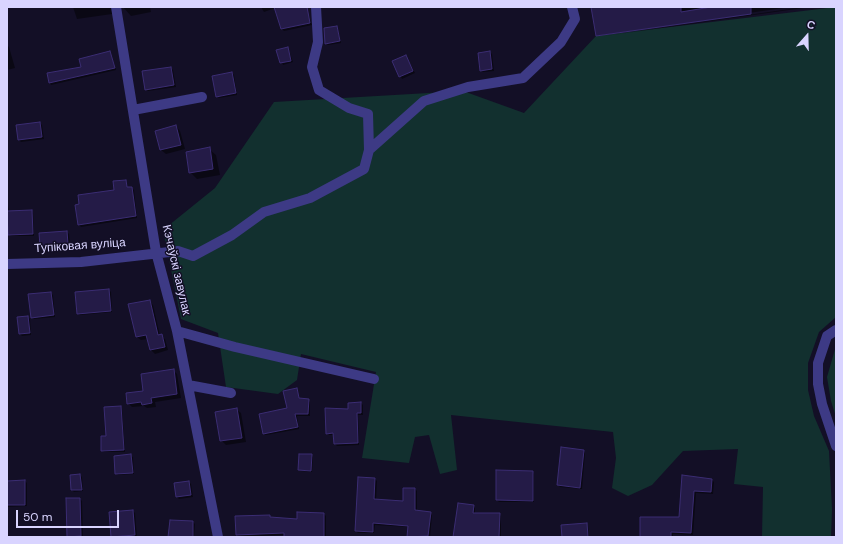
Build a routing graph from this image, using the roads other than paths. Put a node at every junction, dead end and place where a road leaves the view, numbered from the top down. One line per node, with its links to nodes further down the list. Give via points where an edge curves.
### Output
1 (116, 7): 5 (street, Кэчаўскі завулак)
2 (316, 7): 6 (street, via 318,42 312,67 319,90 349,108 368,114)
3 (572, 7): 6 (street, via 575,20 561,42 523,78 468,87 424,101)
4 (202, 97): 5 (street)
5 (133, 110): 7 (street, Кэчаўскі завулак)
6 (369, 150): 7 (street, Тупіковая вуліца, via 364,169 310,198 264,212 232,235 193,256 178,251)
7 (156, 252): 8 (street, Тупіковая вуліца, via 81,262); 10 (street, Кэчаўскі завулак)
8 (7, 264)
9 (836, 330): 14 (street, via 827,336 818,363 818,384 822,404)
10 (178, 331): 11 (street); 12 (street, Кэчаўскі завулак)
11 (374, 379)
12 (188, 385): 13 (street); 15 (street, Кэчаўскі завулак)
13 (231, 393)
14 (836, 446)
15 (218, 537)

